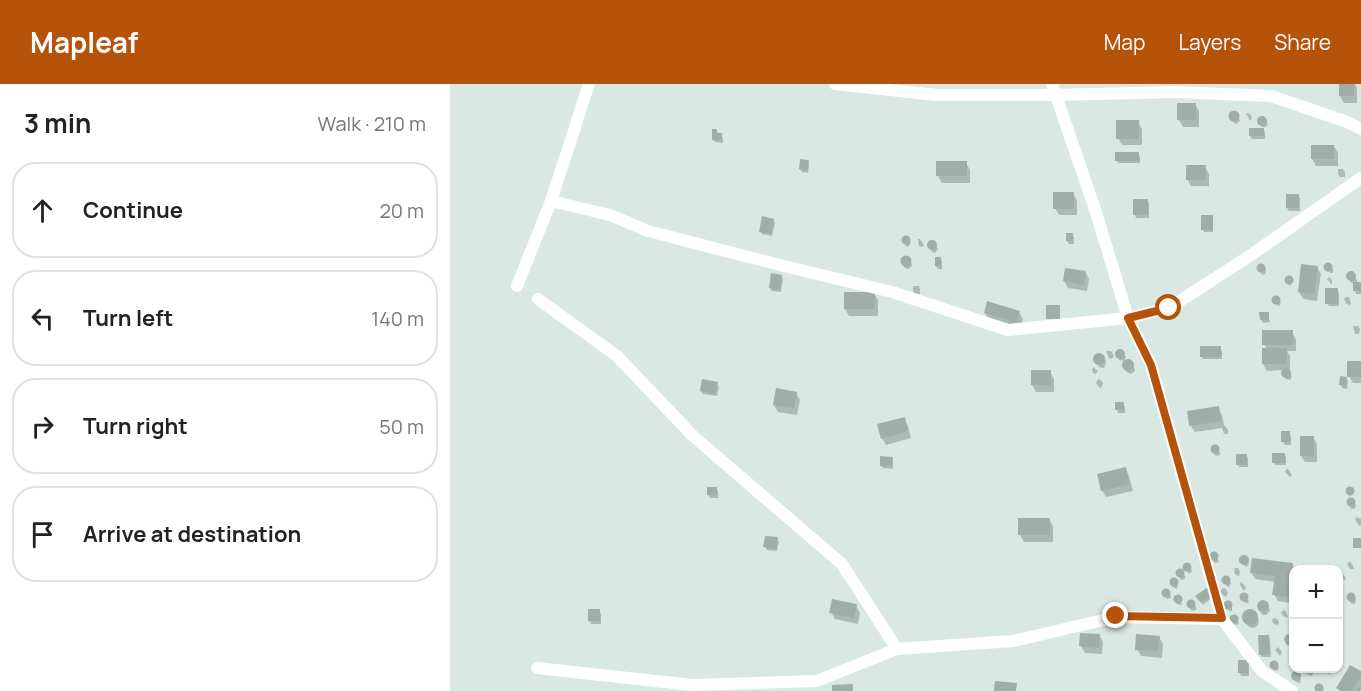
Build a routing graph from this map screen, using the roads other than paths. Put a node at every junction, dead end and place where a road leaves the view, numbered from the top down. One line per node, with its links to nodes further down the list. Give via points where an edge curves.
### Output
1 (589, 84): 6 (street)
2 (836, 84): 3 (street, via 936,95)
3 (1054, 89): 4 (street, via 1271,96); 9 (street)
4 (1361, 129)
5 (1361, 178): 9 (street, via 1169,308)
6 (551, 201): 7 (street); 9 (street, via 610,215 648,231 892,292 1008,330)
7 (517, 286)
8 (538, 299): 11 (street, via 617,356 693,436 842,564)
9 (1128, 318): 10 (street, via 1151,365)
10 (1222, 618): 11 (street, via 1116,616 1013,642); 13 (street, via 1262,671)
11 (897, 649): 12 (street, via 818,681 692,686)
12 (537, 668)
13 (1292, 691)

